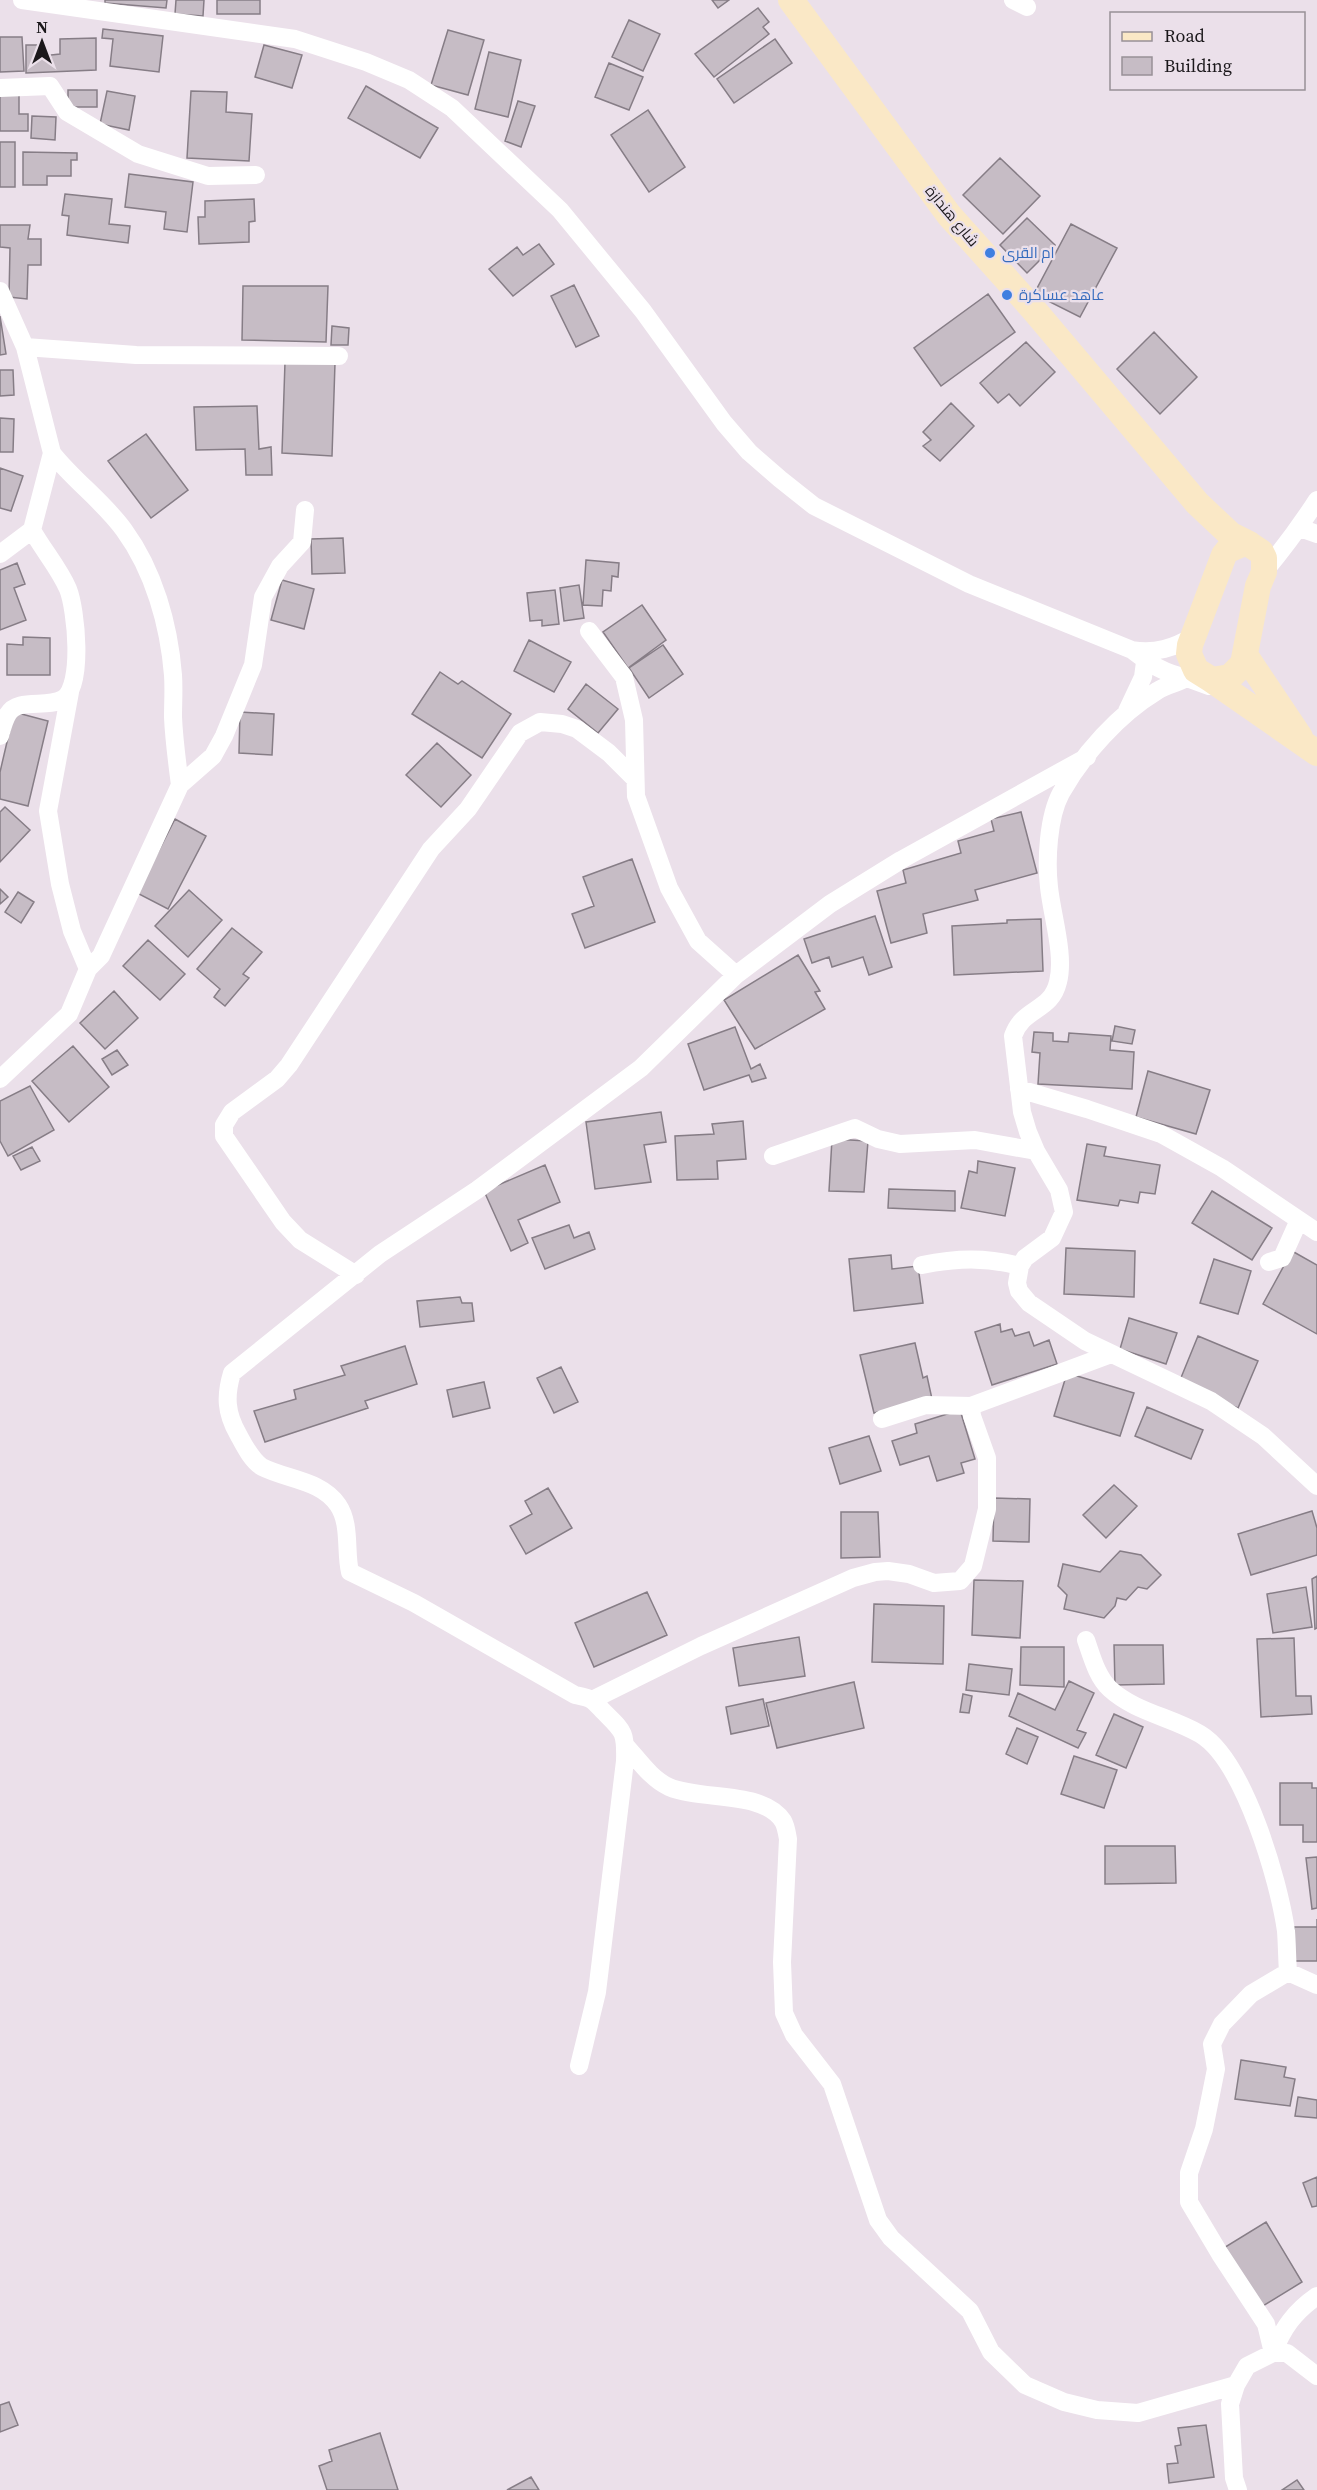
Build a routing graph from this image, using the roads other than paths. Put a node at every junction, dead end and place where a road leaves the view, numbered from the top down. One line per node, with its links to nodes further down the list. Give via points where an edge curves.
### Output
1 (22, 0): 22 (street, via 295,39 409,80 452,108 560,210 643,311 748,452 814,506 969,584)
2 (791, 0): 10 (street, شارع هندازة, via 949,215)
3 (0, 88): 4 (street, via 50,86 67,112 138,154 208,176)
4 (256, 175)
5 (0, 291): 6 (street)
6 (25, 347): 7 (street, via 136,354); 8 (street)
7 (339, 356)
8 (52, 453): 12 (street); 30 (street, via 125,531 154,588 173,676 175,754)
9 (1317, 500): 13 (street)
10 (1197, 503): 15 (street, شارع هندازة, via 1231,535); 17 (street, شارع هندازة)
11 (305, 510): 30 (street, via 302,542 280,566 263,597 253,665 224,736 213,756)
12 (32, 530): 16 (street); 24 (street, via 63,579 73,608 76,655)
13 (1295, 532): 14 (street); 15 (street); 18 (street)
14 (1317, 534)
15 (1249, 544): 17 (street, via 1228,550); 18 (street, via 1264,558)
16 (0, 554)
17 (1219, 568): 20 (street)
18 (1261, 579): 21 (street)
19 (589, 632): 29 (street, via 624,677 634,720)
20 (1194, 636): 22 (street, via 1181,644); 23 (street, via 1189,654 1191,663 1203,676)
21 (1246, 650): 23 (street, via 1238,672 1230,677); 27 (street)
22 (1143, 654): 23 (street, via 1168,674); 25 (street, via 1143,677)
23 (1199, 679): 25 (street, via 1158,690); 27 (street, via 1233,695)
24 (70, 692): 26 (street, via 62,700 44,705 15,707 8,714); 31 (street, via 48,811 60,884 72,931)
25 (1127, 711): 28 (street)
26 (0, 736)
27 (1311, 749)
28 (1087, 757): 32 (street, via 850,891); 34 (street, via 1060,794 1052,824 1046,866 1060,960 1058,984 1047,1004 1026,1016 1013,1036)
29 (634, 778): 32 (street, via 636,796 669,888 698,941); 42 (street, via 577,729 540,722 520,734 468,808 431,849 289,1065 277,1079 232,1112 224,1125 224,1137 283,1222 300,1240)
30 (180, 785): 31 (street, via 101,956)
31 (88, 969): 33 (street, via 69,1014)
32 (736, 975): 42 (street, via 641,1068)
33 (0, 1079)
34 (1019, 1089): 35 (street, via 1022,1112); 37 (street, via 1161,1134 1222,1168)
35 (1036, 1151): 36 (street, via 975,1140 900,1144 878,1140 855,1128); 41 (street, via 1059,1190 1064,1212 1052,1238)
36 (773, 1156)
37 (1299, 1220): 38 (street); 39 (street, via 1282,1258)
38 (1317, 1232)
39 (1269, 1262)
40 (922, 1264): 41 (street, via 955,1258)
41 (1020, 1266): 43 (street, via 1017,1283 1029,1304)
42 (356, 1275): 48 (street, via 232,1373 226,1407 243,1445 261,1466 324,1490 339,1507 347,1532 350,1572 414,1603 575,1695)
43 (1111, 1354): 44 (street); 46 (street, via 1211,1401 1263,1436)
44 (971, 1406): 45 (street, via 926,1405); 48 (street, via 987,1458 987,1509 973,1566 960,1581 934,1583 888,1571 854,1578)
45 (882, 1419)
46 (1317, 1486)
47 (1086, 1640): 50 (street, via 1098,1673 1110,1689 1135,1706 1202,1735 1240,1781 1258,1823 1275,1884 1286,1930)
48 (594, 1699): 49 (street, via 615,1721)
49 (625, 1745): 52 (street, via 597,1992); 56 (street, via 646,1770 667,1786 693,1795 751,1800 771,1810 783,1822 788,1839 782,1962 784,2013 794,2035 832,2084 878,2220 891,2238 970,2311 991,2352 1026,2385 1064,2402 1097,2410 1138,2413)
50 (1288, 1972): 51 (street); 54 (street, via 1251,1994 1222,2024 1212,2044 1216,2069 1204,2129 1189,2173 1189,2202 1266,2324)
51 (1317, 1984)
52 (579, 2066)
53 (1317, 2296): 54 (street, via 1282,2329)
54 (1273, 2353): 55 (street, via 1287,2353); 56 (street, via 1247,2366)
55 (1317, 2376)
56 (1236, 2385): 57 (street, via 1230,2404)
57 (1238, 2490)

